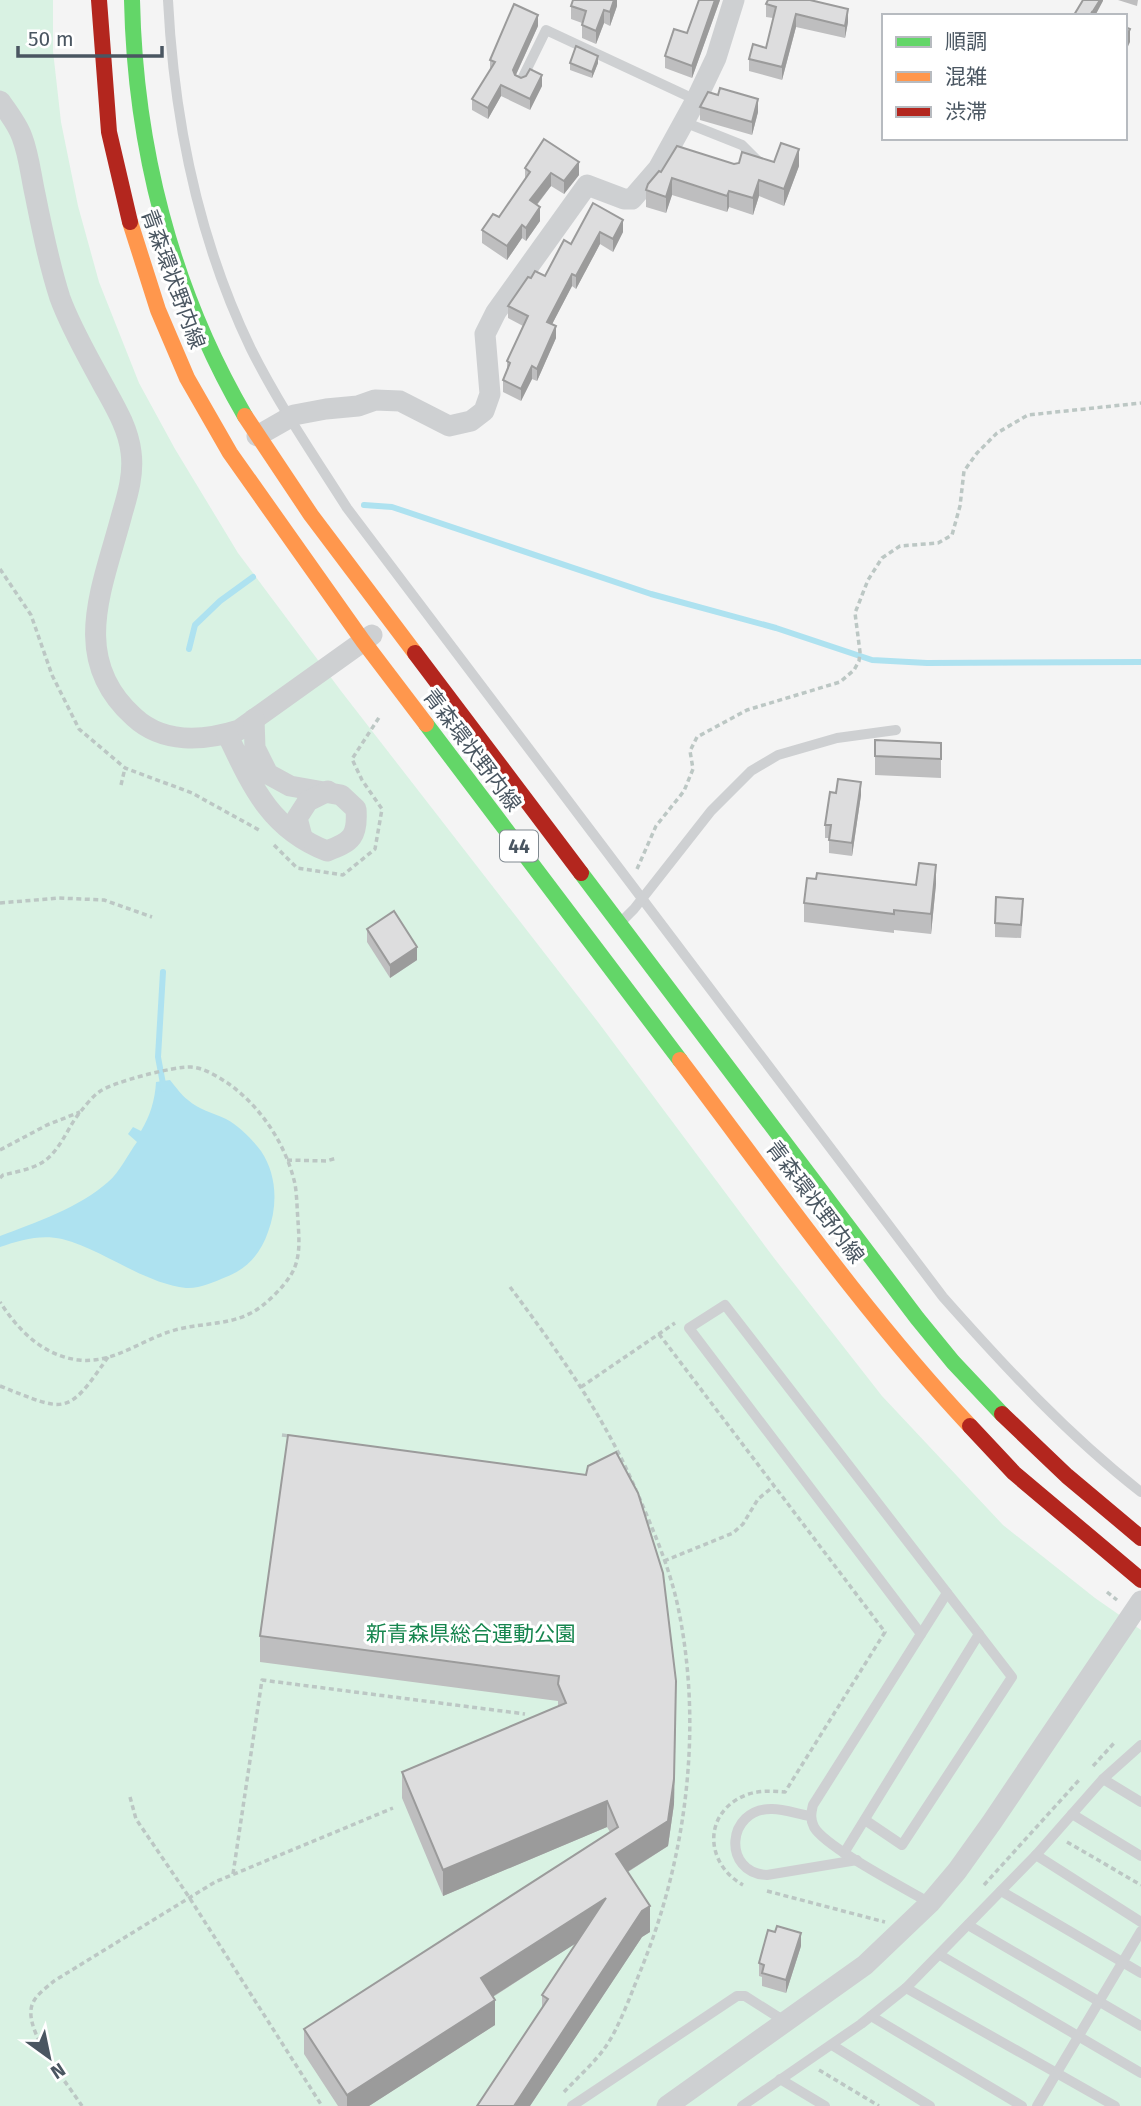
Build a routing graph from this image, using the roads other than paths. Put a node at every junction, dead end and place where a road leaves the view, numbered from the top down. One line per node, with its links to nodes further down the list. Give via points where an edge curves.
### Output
1 (99, 0): 13 (main road, 青森環状野内線 / 44, via 109,132 125,205 158,310 187,378 230,453)
2 (132, 0): 11 (main road, 青森環状野内線 / 44, via 135,89 171,250 225,381)
3 (168, 0): 10 (lane, via 175,95 208,241 252,349)
4 (734, 0): 6 (street, via 716,58)
5 (521, 81): 6 (lane, via 546,30)
6 (696, 100): 8 (street)
7 (0, 101): 16 (street, via 22,136 61,298 124,423 131,451 131,484 96,615 94,641 99,664 108,687 143,726 187,740)
8 (684, 122): 9 (lane, via 742,145); 10 (street, via 658,169 632,199 587,185 496,312 485,334 490,394 484,411 471,421 449,426 400,401 375,400)
9 (760, 163)
10 (289, 418): 11 (street); 19 (lane, via 347,508)
11 (257, 436): 12 (main road, 青森環状野内線 / 44)
12 (391, 622): 13 (street); 20 (main road, 青森環状野内線 / 44)
13 (363, 641): 14 (street); 20 (main road, 青森環状野内線 / 44)
14 (254, 719): 16 (street); 17 (street, via 255,748 268,774 290,786)
15 (896, 730): 19 (lane, via 837,738 778,754 751,771 710,811)
16 (227, 734): 18 (street, via 266,807)
17 (328, 791): 18 (street, via 308,802 297,818); 18 (street, via 341,795 356,809 357,828 347,844 327,851)
18 (302, 837)
19 (642, 900): 20 (lane); 22 (lane, via 943,1297 1043,1405)
20 (606, 934): 21 (main road, 青森環状野内線 / 44); 21 (main road, 青森環状野内線 / 44)
21 (701, 1060): 23 (main road, 青森環状野内線 / 44, via 953,1361 1030,1443); 24 (main road, 青森環状野内線 / 44, via 858,1294 928,1381 1014,1473)
22 (1141, 1492)
23 (1141, 1538)
24 (1141, 1580)
25 (947, 1593): 27 (lane); 27 (lane, via 725,1305 689,1328); 28 (lane)
26 (1141, 1601): 40 (street, via 992,1822)
27 (921, 1634): 33 (lane)
28 (979, 1634): 34 (lane); 34 (lane, via 1012,1677 902,1844)
29 (1140, 1747): 30 (lane)
30 (1103, 1779): 31 (lane); 32 (lane)
31 (1141, 1802)
32 (1072, 1814): 36 (lane); 37 (lane)
33 (810, 1816): 35 (lane, via 824,1839); 38 (lane, via 772,1809 760,1810 743,1821 734,1839 742,1863 758,1875 767,1875)
34 (864, 1820): 35 (lane)
35 (844, 1853): 38 (lane)
36 (1036, 1855): 39 (lane); 41 (lane)
37 (1141, 1856)
38 (857, 1860): 40 (lane)
39 (1001, 1891): 42 (lane); 45 (lane)
40 (930, 1903): 50 (street, via 865,1965)
41 (1141, 1922)
42 (968, 1925): 44 (lane); 48 (lane)
43 (1141, 1931): 45 (lane)
44 (940, 1955): 47 (lane); 52 (lane)
45 (1123, 1961): 46 (lane); 48 (lane)
46 (1141, 1973)
47 (906, 1988): 49 (lane); 54 (lane)
48 (1099, 1999): 51 (lane); 52 (lane)
49 (871, 2016): 53 (lane); 62 (lane)
50 (786, 2022): 57 (street); 58 (lane, via 745,1996 737,1996)
51 (1141, 2026)
52 (1077, 2035): 54 (lane); 55 (lane)
53 (832, 2045): 56 (lane); 61 (lane)
54 (1056, 2073): 63 (lane); 64 (lane)
55 (1141, 2073)
56 (779, 2080): 59 (lane); 60 (lane)
57 (670, 2105)
58 (572, 2106)
59 (742, 2106)
60 (825, 2106)
61 (930, 2106)
62 (1022, 2106)
63 (1037, 2106)
64 (1115, 2106)

